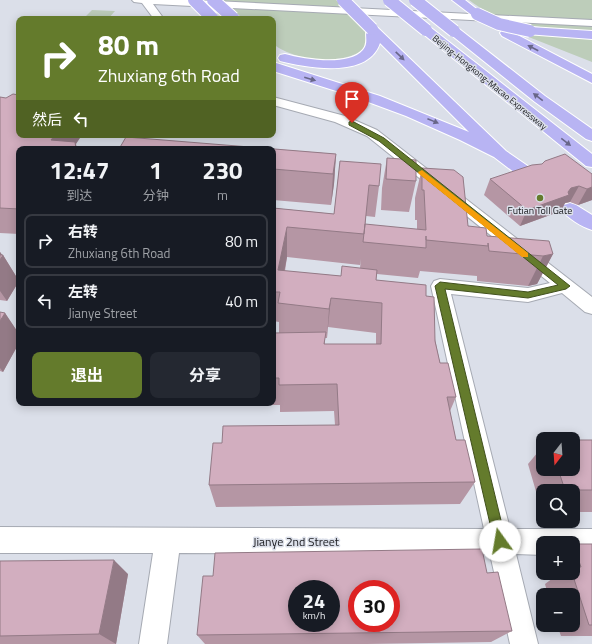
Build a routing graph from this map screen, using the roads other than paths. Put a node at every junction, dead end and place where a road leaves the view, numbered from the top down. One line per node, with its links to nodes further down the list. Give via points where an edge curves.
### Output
1 (137, 0): 2 (street)
2 (145, 0): 10 (street); 13 (street)
3 (194, 0): 11 (highway, bridge)
4 (213, 0): 12 (highway, bridge)
5 (343, 0): 14 (highway, bridge)
6 (389, 0): 22 (highway, Beijing-Hongkong-Macao Expressway, one-way to 22, bridge)
7 (416, 0): 20 (highway, Beijing-Hongkong-Macao Expressway, one-way to 7, bridge, via 540,99)
8 (458, 0): 9 (highway)
9 (477, 14): 15 (highway, bridge, via 499,24 530,31); 18 (highway, one-way to 9, bridge, via 506,33)
10 (157, 16)
11 (211, 16)
12 (231, 16)
13 (592, 23)
14 (372, 29): 16 (highway, via 373,44 369,50 364,55 344,62 312,64 284,58); 21 (highway, one-way to 21)
15 (592, 35)
16 (276, 53)
17 (276, 67): 21 (highway, one-way to 21, via 413,113)
18 (592, 79)
19 (276, 101): 26 (street, via 340,119 372,133)
20 (592, 136)
21 (500, 154): 23 (highway)
22 (592, 162)
23 (529, 175)
24 (570, 209): 25 (highway)
25 (592, 224)
26 (566, 286): 27 (street); 30 (street, via 528,295 440,286)
27 (592, 307)
28 (0, 540): 29 (street, Jianye 2nd Street)
29 (168, 540): 30 (street, Jianye 2nd Street); 32 (street)
30 (500, 541): 31 (street, Jianye 2nd Street); 33 (street)
31 (592, 542)
32 (153, 644)
33 (524, 644)

